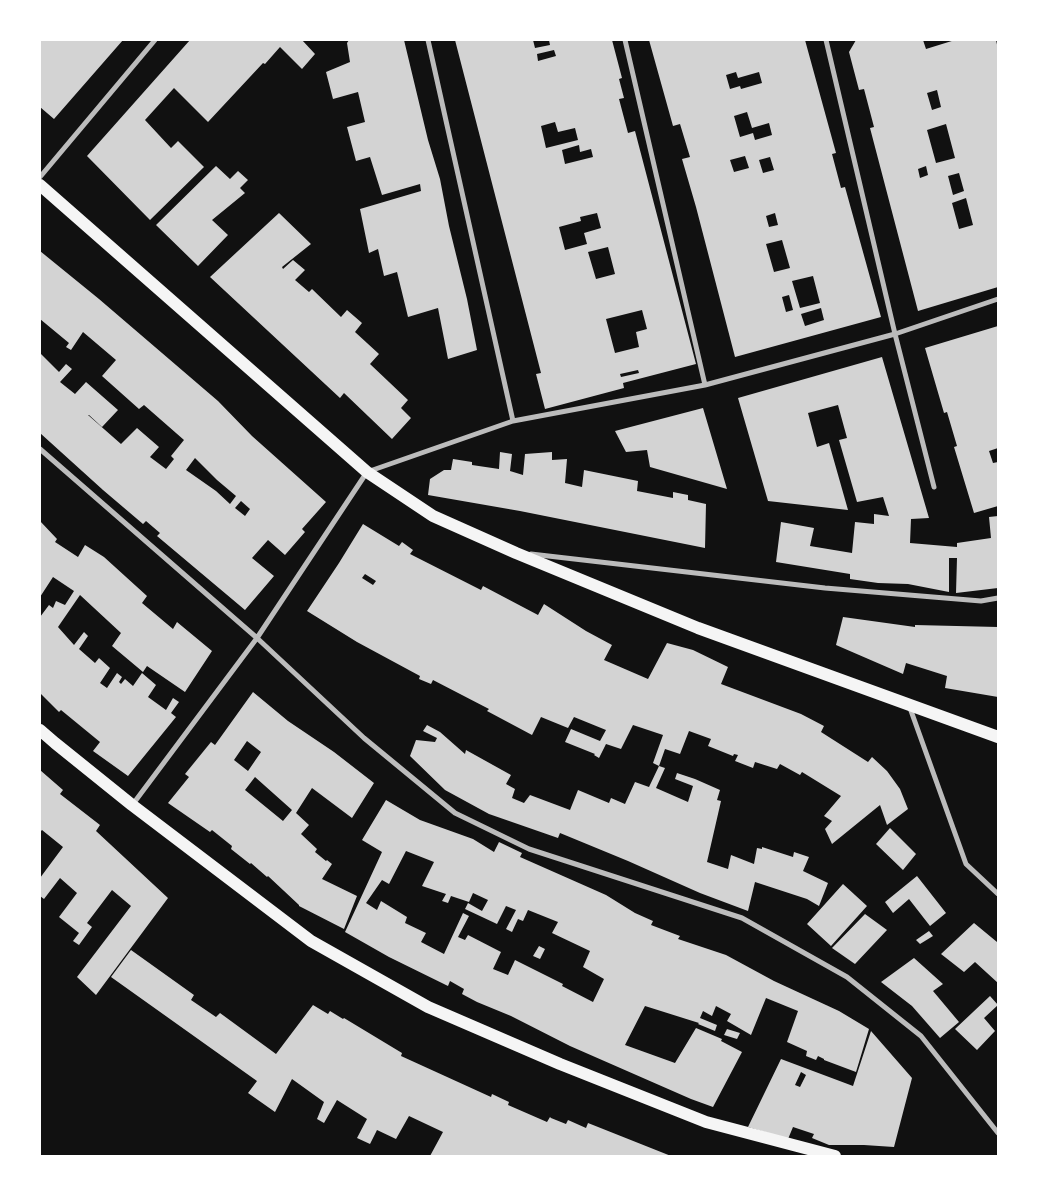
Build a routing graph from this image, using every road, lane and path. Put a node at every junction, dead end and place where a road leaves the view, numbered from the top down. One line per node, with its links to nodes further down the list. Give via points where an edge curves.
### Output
1 (156, 40): 5 (street)
2 (428, 40): 10 (street)
3 (626, 40): 9 (street)
4 (826, 40): 8 (street)
5 (40, 177)
6 (40, 185): 12 (main road)
7 (998, 299): 8 (street)
8 (895, 334): 9 (street); 13 (street)
9 (705, 385): 10 (street)
10 (513, 421): 12 (street)
11 (40, 450): 16 (street)
12 (367, 472): 14 (main road, via 433,516); 16 (street)
13 (934, 487)
14 (516, 553): 15 (street, via 826,588 981,601); 17 (main road, via 698,628)
15 (998, 598)
16 (257, 638): 20 (street); 22 (street, via 364,738 455,813 529,850 742,918 847,977 921,1036)
17 (910, 705): 19 (main road); 21 (street, via 966,864)
18 (40, 730): 20 (main road)
19 (998, 737)
20 (132, 805): 23 (main road, via 311,941 428,1007 706,1122)
21 (998, 894)
22 (998, 1133)
23 (835, 1156)

